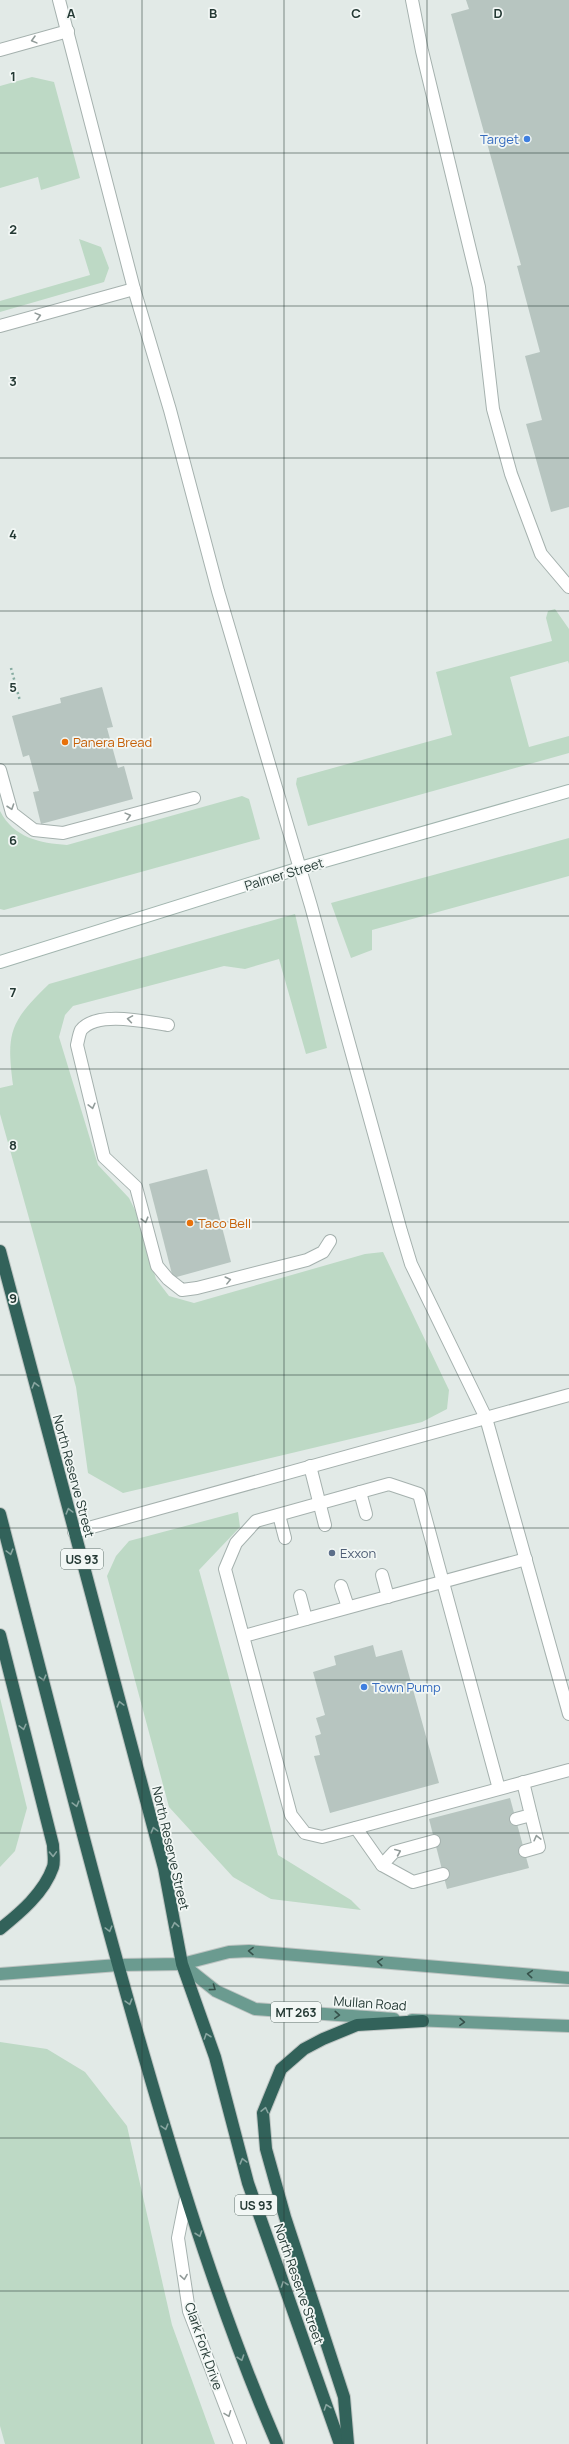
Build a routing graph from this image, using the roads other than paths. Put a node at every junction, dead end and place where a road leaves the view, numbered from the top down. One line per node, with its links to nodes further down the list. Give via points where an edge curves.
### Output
1 (59, 0): 3 (street)
2 (412, 0): 7 (street, via 479,287 493,409 511,474 541,554)
3 (68, 31): 4 (street, one-way to 4); 5 (street)
4 (0, 50)
5 (134, 289): 6 (street, one-way to 5); 11 (street, via 170,410 218,591)
6 (0, 326)
7 (569, 587)
8 (0, 770): 10 (street, one-way to 10, via 12,813 34,830 63,833)
9 (569, 791): 11 (street, Palmer Street)
10 (194, 798)
11 (300, 868): 12 (street, Palmer Street); 17 (street, via 411,1264)
12 (0, 962)
13 (168, 1026): 14 (street, one-way to 14, via 124,1018 100,1021 88,1024 80,1031 77,1045 104,1157 136,1187 157,1266 182,1290 196,1288 307,1260 323,1252)
14 (330, 1241)
15 (0, 1251): 25 (highway, North Reserve Street / US 93, one-way to 15)
16 (569, 1395): 17 (street)
17 (486, 1418): 18 (street); 27 (street)
18 (310, 1466): 20 (street); 25 (street)
19 (360, 1492): 20 (street); 22 (street); 29 (street, via 389,1484 418,1494)
20 (320, 1503): 23 (street); 24 (street)
21 (0, 1514): 50 (highway, one-way to 50)
22 (366, 1514)
23 (279, 1515): 26 (street); 36 (street, via 256,1521 236,1543 225,1569)
24 (325, 1525)
25 (74, 1532): 49 (highway, North Reserve Street / US 93, one-way to 25, via 164,1868)
26 (285, 1538)
27 (526, 1559): 29 (street); 37 (street)
28 (382, 1575): 32 (street)
29 (444, 1581): 32 (street); 40 (street)
30 (341, 1586): 33 (street)
31 (300, 1596): 34 (street)
32 (388, 1597): 33 (street)
33 (348, 1607): 34 (street)
34 (306, 1619): 36 (street)
35 (0, 1635): 48 (highway, one-way to 48, via 53,1845 54,1866 39,1892)
36 (244, 1636): 43 (street, via 290,1815 305,1833 322,1837)
37 (569, 1714)
38 (569, 1770): 39 (street)
39 (523, 1782): 40 (street); 41 (street)
40 (499, 1789): 43 (street)
41 (531, 1815): 42 (street); 45 (street, one-way to 41, via 539,1847)
42 (516, 1819)
43 (356, 1828): 46 (street)
44 (434, 1841): 46 (street, one-way to 44, via 394,1852)
45 (524, 1851)
46 (382, 1865): 47 (street, via 413,1882)
47 (443, 1874)
48 (0, 1929)
49 (182, 1964): 50 (main road); 52 (main road, one-way to 49, via 254,1951 229,1952); 53 (main road, Mullan Road / MT 263, one-way to 53, via 216,1990 255,2009); 58 (highway, North Reserve Street / US 93, one-way to 49, via 248,2183 215,2057)
50 (118, 1965): 51 (main road); 55 (highway, one-way to 55)
51 (0, 1974)
52 (569, 1978)
53 (423, 2021): 54 (main road, Mullan Road / MT 263, one-way to 54); 59 (highway, one-way to 53, via 344,2397 285,2217 266,2149 263,2113 280,2069 304,2049 357,2025)
54 (569, 2026)
55 (186, 2198): 56 (street, Clark Fork Drive, one-way to 56, via 178,2238 189,2311); 57 (highway, one-way to 57, via 246,2373)
56 (240, 2444)
57 (277, 2444)
58 (340, 2444)
59 (348, 2444)

